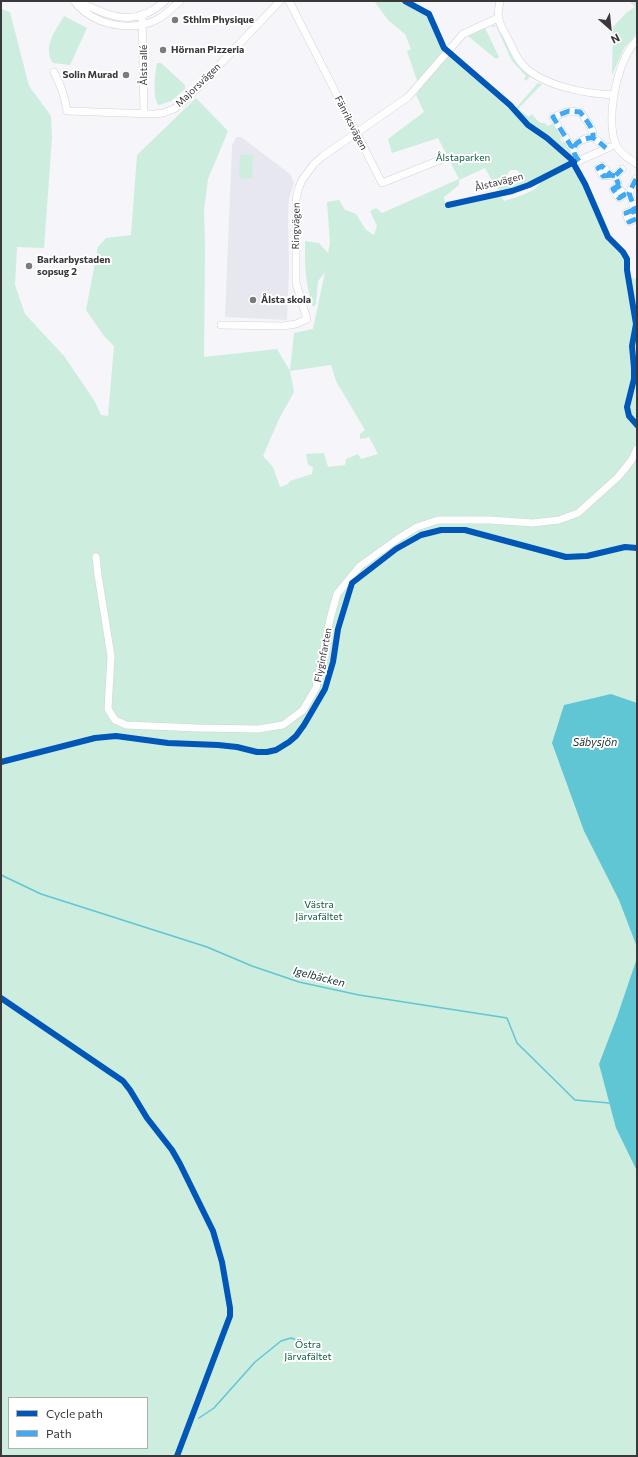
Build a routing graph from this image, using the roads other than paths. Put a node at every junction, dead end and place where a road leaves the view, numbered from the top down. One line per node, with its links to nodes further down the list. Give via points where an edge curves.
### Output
1 (74, 1): 10 (street, via 84,12 99,20 114,25)
2 (77, 1): 8 (street, via 111,16)
3 (165, 1): 8 (street)
4 (180, 1): 10 (street, via 165,15)
5 (280, 1): 14 (street, Majorsvägen, via 185,100 174,109 163,113)
6 (289, 1): 15 (street, Fänriksvägen)
7 (500, 1): 9 (street)
8 (142, 16): 10 (street, Ålsta allé)
9 (498, 18): 13 (street, via 523,65 546,82); 15 (street, Ringvägen, via 463,34 408,97)
10 (143, 24): 14 (street, Ålsta allé)
11 (637, 40): 13 (street, via 626,56)
12 (55, 74): 14 (street, Majorsvägen, via 54,72 62,87 67,111)
13 (614, 95): 17 (street, via 612,118)
14 (144, 113)
15 (356, 134): 20 (street, Fänriksvägen, via 382,183); 26 (street, Ringvägen, via 314,164 298,190 296,278 307,319 283,326)
16 (593, 138): 18 (street, via 587,138); 18 (street, via 593,131 580,112 569,111 553,117); 19 (street)
17 (616, 145): 19 (street); 21 (street)
18 (574, 147): 19 (street, via 576,162)
19 (606, 148)
20 (445, 158)
21 (637, 164)
22 (622, 169): 24 (street, via 613,175 618,186)
23 (636, 179): 24 (street)
24 (626, 194): 25 (street)
25 (633, 210)
26 (221, 325)
27 (637, 449): 28 (street, Flyginfarten, via 618,477 578,513 559,520 533,522 438,520 417,527 360,566 337,594 316,688 303,710 283,725 258,729 197,728 126,725 115,720 108,709 111,656)
28 (96, 557)

